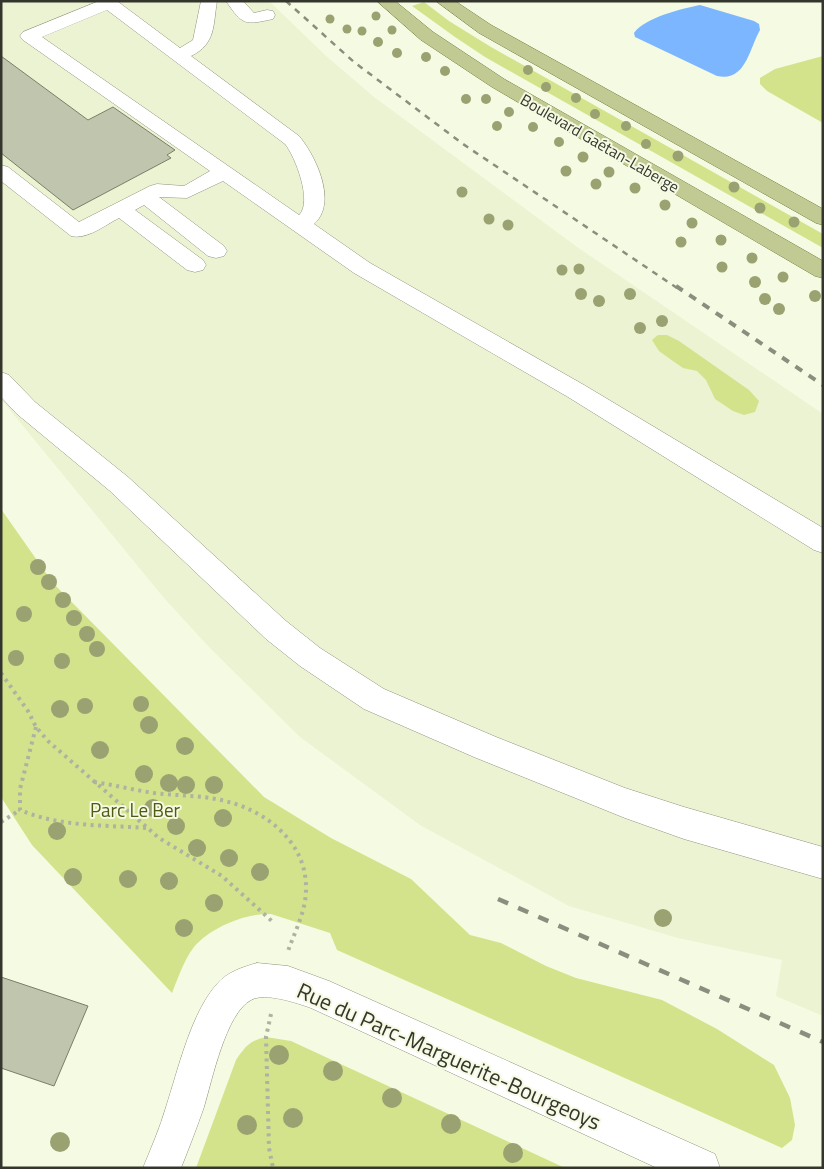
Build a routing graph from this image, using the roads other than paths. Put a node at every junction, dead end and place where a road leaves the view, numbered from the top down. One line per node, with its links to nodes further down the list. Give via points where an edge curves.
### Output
1 (234, 1): 6 (street, via 250,19)
2 (385, 1): 16 (main road, Boulevard Gaétan-Laberge, via 427,36 498,83)
3 (444, 1): 12 (main road, via 493,33)
4 (108, 2): 7 (street); 9 (street, via 29,36)
5 (205, 3): 7 (street, via 199,45)
6 (267, 14)
7 (180, 56): 13 (street, via 298,147 311,175 314,202 311,215)
8 (1, 170): 11 (street, via 78,231)
9 (224, 172): 10 (street, via 187,192 157,190); 13 (street)
10 (145, 196): 11 (street); 14 (street)
11 (121, 209): 15 (street)
12 (823, 218)
13 (298, 225): 18 (street, via 387,283 576,391)
14 (216, 251)
15 (195, 265)
16 (823, 271)
17 (1, 381): 19 (street, via 26,408 119,484 276,630 310,657 374,699 617,800)
18 (823, 542)
19 (823, 863)
20 (162, 1168): 21 (street, Rue du Parc-Marguerite-Bourgeoys, via 222,1006 239,987 266,981 317,993)
21 (700, 1168)

